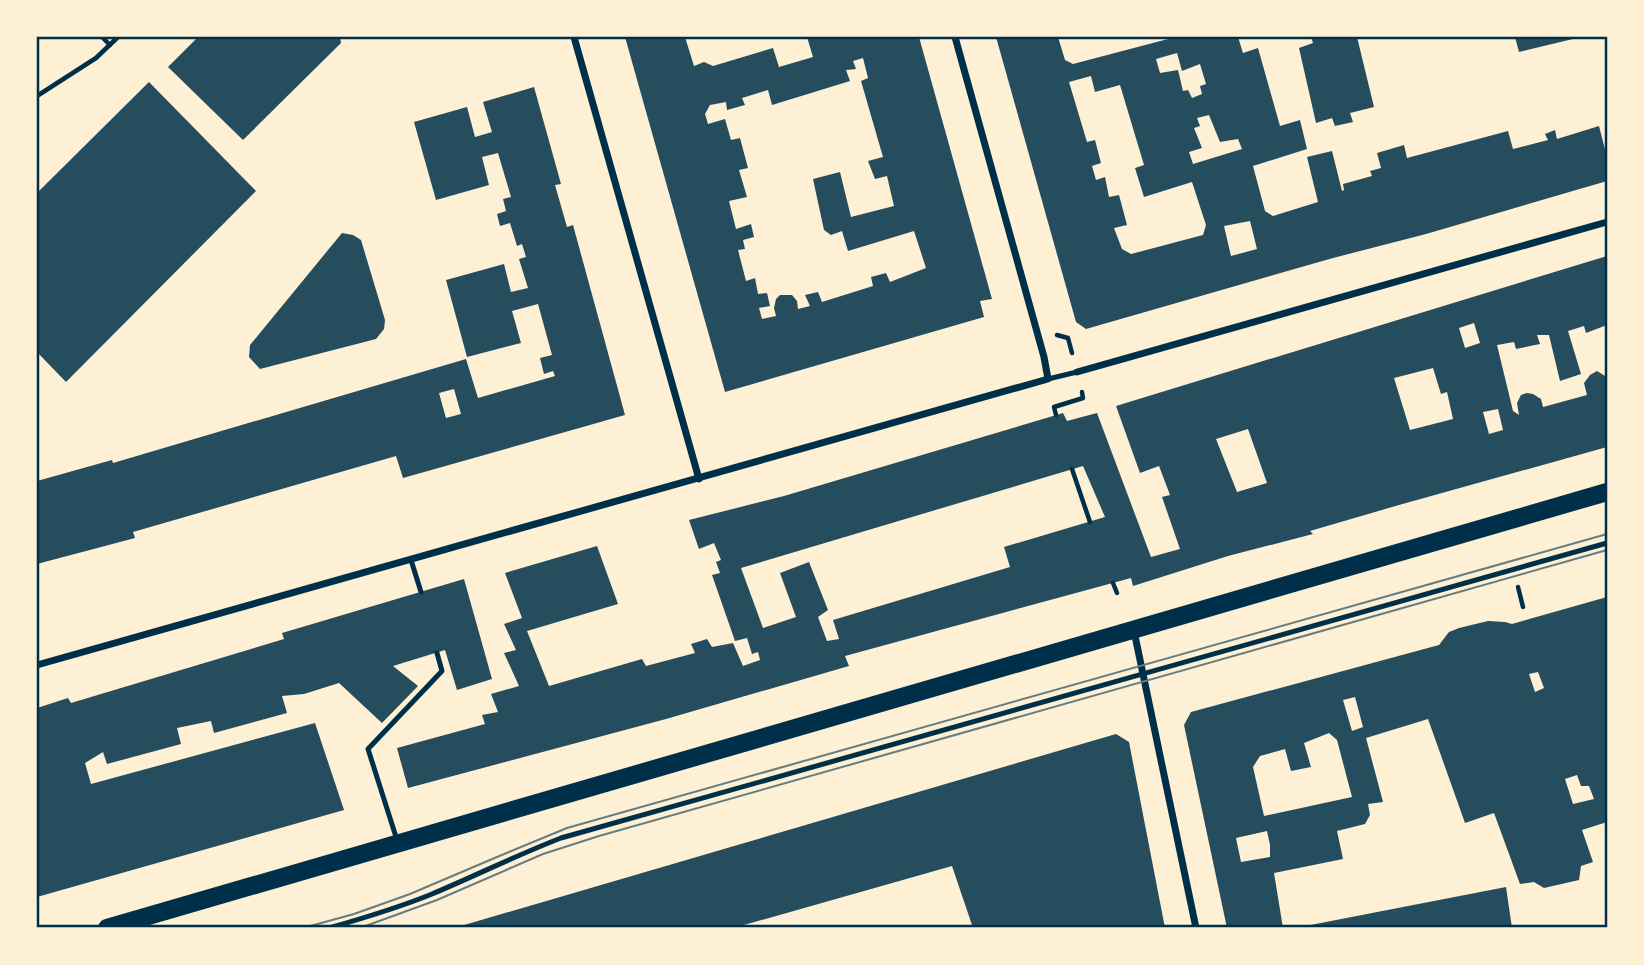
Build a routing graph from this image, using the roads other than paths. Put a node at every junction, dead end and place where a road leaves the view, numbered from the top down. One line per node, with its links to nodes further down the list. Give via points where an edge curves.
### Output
1 (574, 37): 6 (street)
2 (954, 37): 5 (street)
3 (1607, 222): 4 (street)
4 (1077, 372): 5 (lane)
5 (1048, 379): 6 (street)
6 (699, 479): 9 (street)
7 (1607, 492): 11 (main road)
8 (1607, 543): 14 (lane)
9 (411, 560): 10 (lane); 13 (street)
10 (421, 592)
11 (1134, 631): 14 (street); 15 (main road)
12 (437, 653): 15 (lane, via 442,671 368,749)
13 (37, 665)
14 (1143, 673): 17 (lane, via 561,838 393,909); 18 (street)
15 (398, 843): 16 (main road)
16 (107, 928)
17 (329, 928)
18 (1196, 928)

